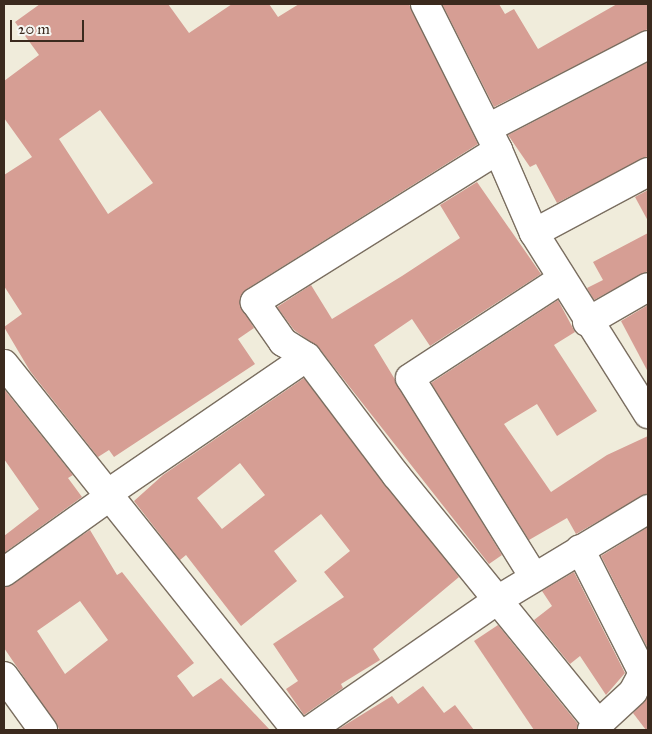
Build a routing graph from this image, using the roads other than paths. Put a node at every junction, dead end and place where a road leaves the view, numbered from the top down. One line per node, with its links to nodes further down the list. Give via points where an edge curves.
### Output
1 (425, 4): 3 (street)
2 (648, 45): 3 (street)
3 (493, 139): 5 (street); 9 (street, via 256,302 283,342)
4 (648, 172): 5 (street)
5 (534, 233): 6 (street)
6 (562, 279): 8 (street); 16 (street, via 410,378)
7 (648, 287): 8 (street)
8 (587, 322): 11 (street)
9 (307, 357): 12 (street); 17 (street, via 396,475)
10 (5, 369): 12 (street)
11 (648, 414)
12 (108, 496): 15 (street); 21 (street)
13 (648, 509): 14 (street)
14 (580, 549): 16 (street); 19 (street, via 642,674 633,692)
15 (4, 572)
16 (534, 577): 17 (street)
17 (499, 599): 19 (street); 22 (street)
18 (4, 676): 20 (street)
19 (595, 727)
20 (42, 730)
21 (296, 730)
22 (310, 730)

